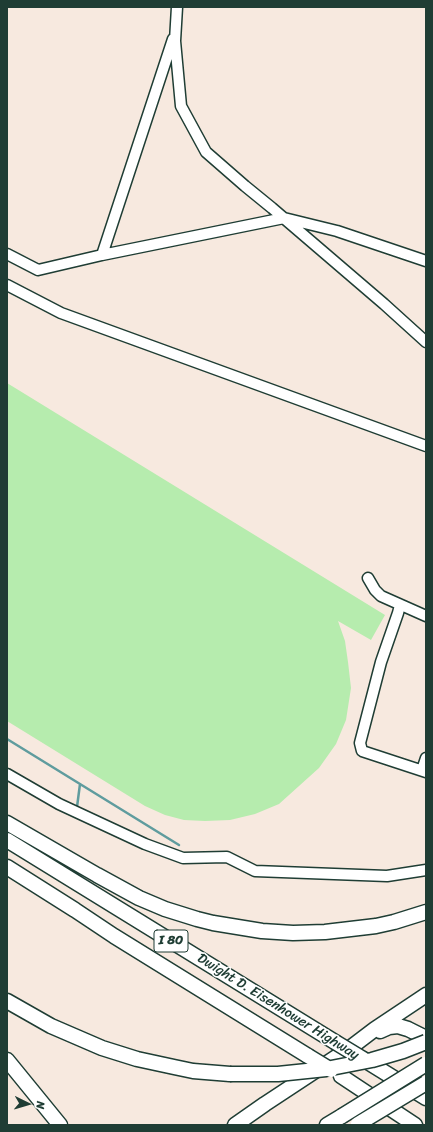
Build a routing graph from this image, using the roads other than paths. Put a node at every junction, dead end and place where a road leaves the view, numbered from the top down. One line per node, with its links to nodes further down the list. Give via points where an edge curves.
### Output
1 (177, 7): 2 (street)
2 (176, 31): 3 (street, via 181,106 206,152); 5 (street)
3 (284, 218): 5 (street); 6 (street, via 337,231); 8 (street)
4 (7, 254): 5 (street, via 38,270)
5 (102, 255)
6 (426, 261)
7 (7, 285): 9 (street, via 61,314)
8 (426, 342)
9 (426, 446)
10 (368, 578): 11 (street, via 381,596)
11 (400, 605): 12 (street); 14 (street, via 381,662 360,743 362,751)
12 (426, 616)
13 (426, 758): 14 (street)
14 (424, 771)
15 (7, 774): 19 (street, via 59,804 145,844 183,858 227,858 255,871 387,876)
16 (7, 823): 20 (highway, via 139,898 165,909 213,923 262,931 325,932 376,926)
17 (7, 840): 26 (highway, Dwight D. Eisenhower Highway / I 80, bridge)
18 (7, 867): 36 (highway, Dwight D. Eisenhower Highway / I 80, bridge)
19 (426, 870)
20 (426, 912)
21 (426, 995): 25 (highway)
22 (7, 1001): 24 (highway, bridge, via 34,1018 84,1041 143,1060 193,1071 271,1074 326,1070 372,1060)
23 (426, 1038): 25 (highway, via 408,1029 394,1026)
24 (426, 1042)
25 (350, 1048): 33 (highway)
26 (363, 1059): 30 (highway); 31 (highway, Dwight D. Eisenhower Highway / I 80)
27 (7, 1060): 32 (highway)
28 (426, 1064): 34 (highway, bridge)
29 (426, 1083): 35 (highway, bridge)
30 (426, 1086)
31 (426, 1098)
32 (60, 1125)
33 (235, 1125)
34 (327, 1125)
35 (357, 1125)
36 (415, 1125)

